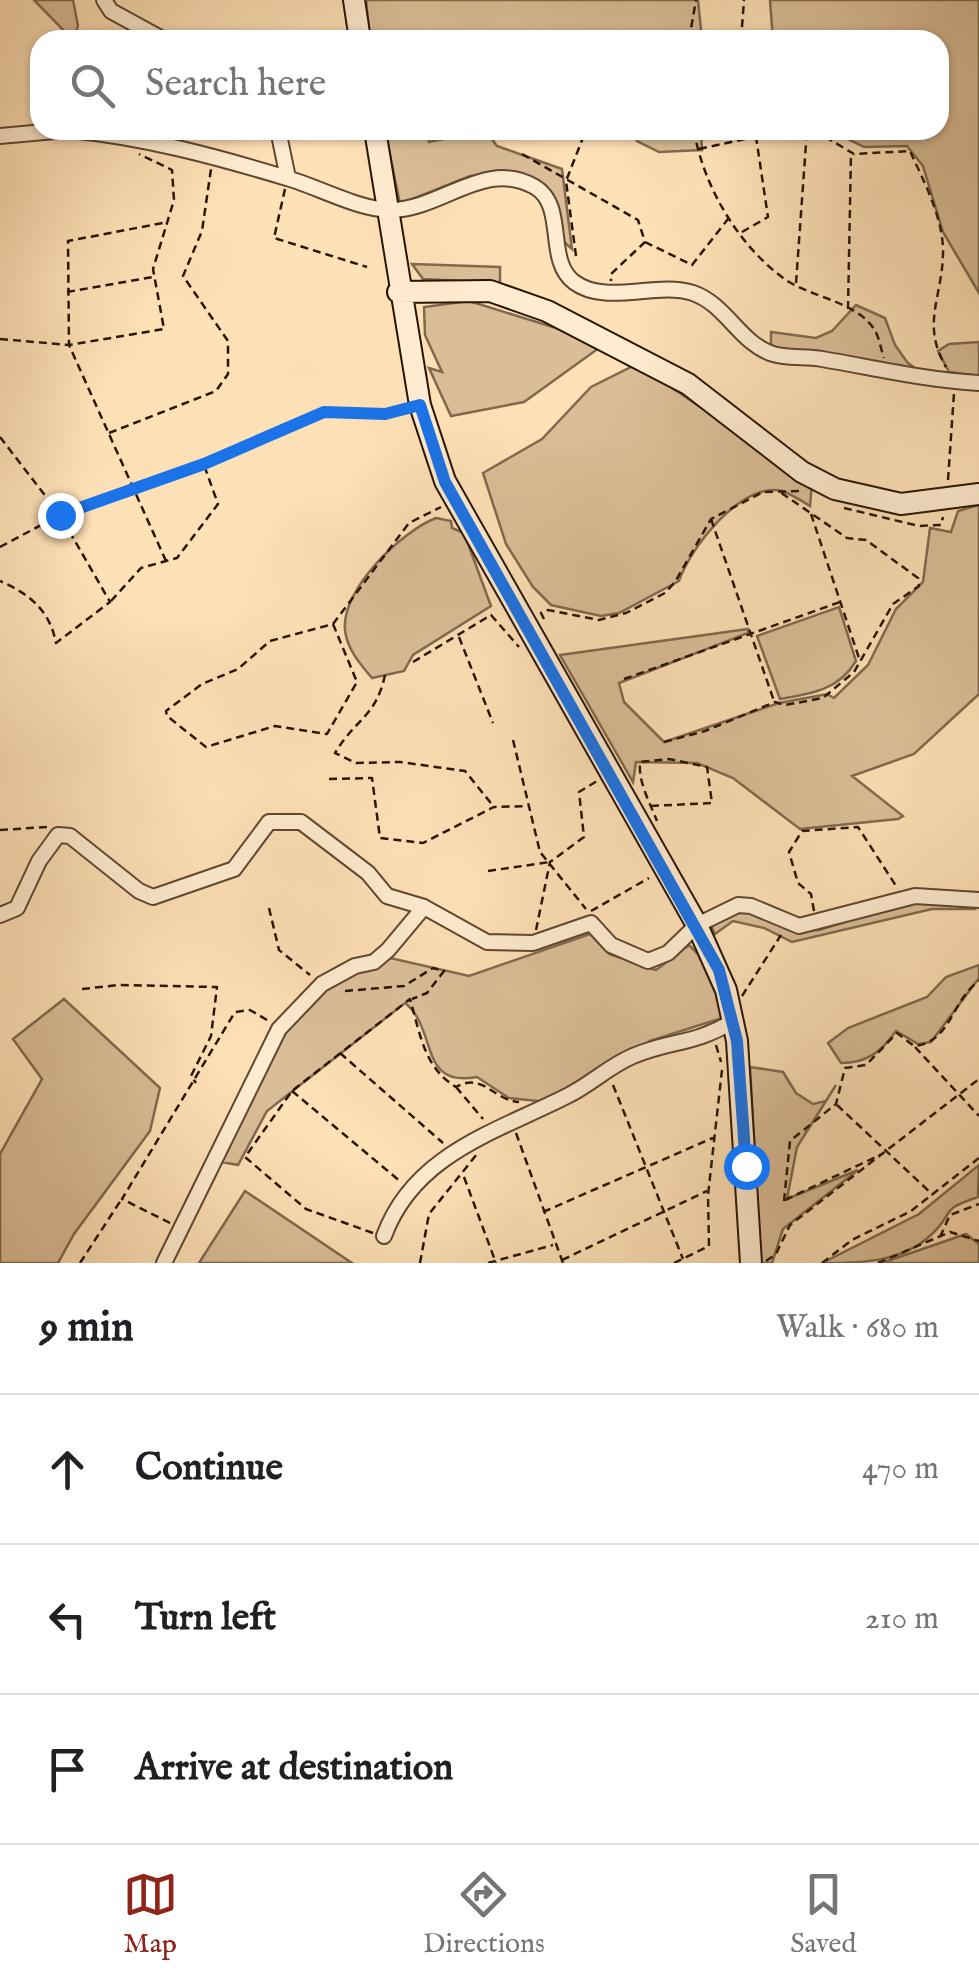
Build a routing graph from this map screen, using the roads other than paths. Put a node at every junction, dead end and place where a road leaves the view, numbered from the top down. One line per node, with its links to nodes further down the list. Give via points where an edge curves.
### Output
1 (104, 0): 3 (street)
2 (354, 0): 4 (street)
3 (146, 30)
4 (358, 30)
5 (30, 133): 6 (street)
6 (0, 136)
7 (142, 140): 10 (street)
8 (280, 140): 10 (street)
9 (377, 140): 11 (street)
10 (288, 178): 11 (street)
11 (388, 210): 12 (street); 13 (street, via 446,199 480,179 509,179 534,187 550,209 561,266 575,283 611,292 663,288 694,294 772,354)
12 (398, 292): 14 (street, via 490,292 547,311 688,384 802,472 835,489 901,504); 18 (street, via 426,433 456,500)
13 (979, 384)
14 (979, 494)
15 (979, 900): 18 (street, via 904,898 816,924 738,905)
16 (424, 908): 17 (street, via 387,896 368,873 301,822 269,822 234,870 153,896 70,836 58,835 17,908); 18 (street, via 487,942 533,943 591,923 610,945 648,961 668,954); 21 (street, via 374,962 322,984 281,1028)
17 (0, 914)
18 (697, 925): 19 (street)
19 (733, 1016): 20 (street, via 713,1034 634,1055 451,1151 410,1190); 22 (street)
20 (384, 1236)
21 (164, 1263)
22 (754, 1263)

